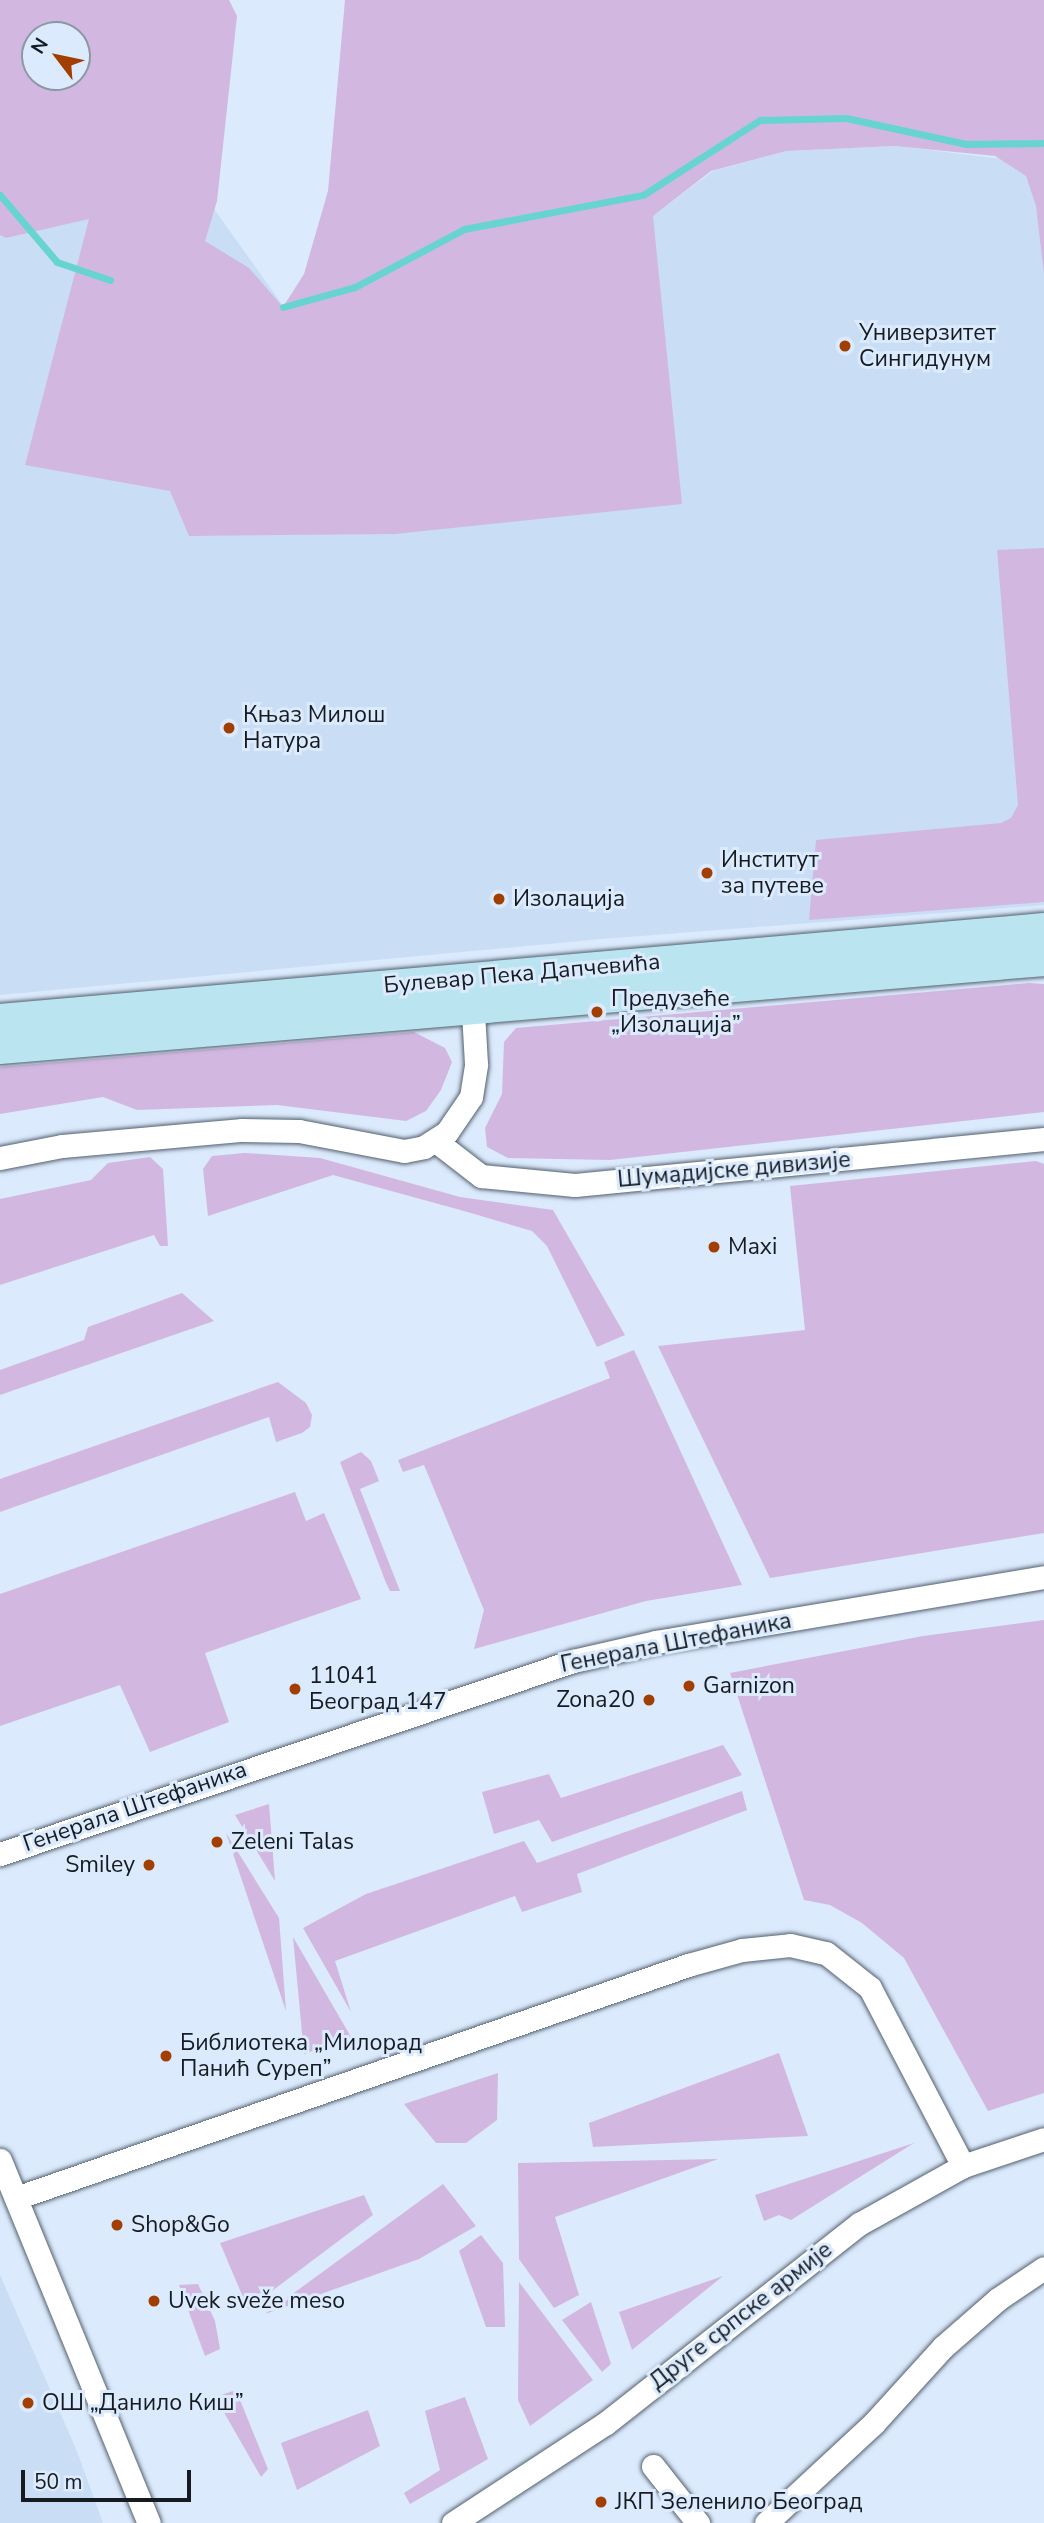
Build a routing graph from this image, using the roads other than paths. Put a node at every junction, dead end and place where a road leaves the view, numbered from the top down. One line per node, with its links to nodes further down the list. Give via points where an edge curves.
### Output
1 (1044, 929): 3 (street, Булевар Пека Дапчевића)
2 (1044, 960): 3 (street, Булевар Пека Дапчевића)
3 (472, 993): 4 (street, Булевар Пека Дапчевића); 5 (street, Булевар Пека Дапчевића); 7 (street, via 476,1064 471,1097 459,1120)
4 (0, 1020)
5 (0, 1048)
6 (1044, 1139): 7 (street, Шумадијске дивизије, via 575,1185 481,1176)
7 (437, 1142): 8 (street, via 404,1151 299,1130 242,1130 62,1146)
8 (0, 1158)
9 (1044, 1577): 10 (street, Генерала Штефаника, via 584,1658 322,1742)
10 (0, 1854)
11 (1044, 2139): 13 (street, Друге српске армије)
12 (0, 2160): 14 (street)
13 (963, 2166): 14 (street, via 870,1988 826,1953 790,1945 742,1950 688,1965); 18 (street, Друге српске армије, via 859,2224 606,2423)
14 (16, 2198): 17 (street)
15 (1044, 2268): 20 (street, via 998,2299 943,2347 873,2424)
16 (653, 2466): 19 (street)
17 (149, 2523)
18 (453, 2523)
19 (698, 2523)
20 (766, 2523)

